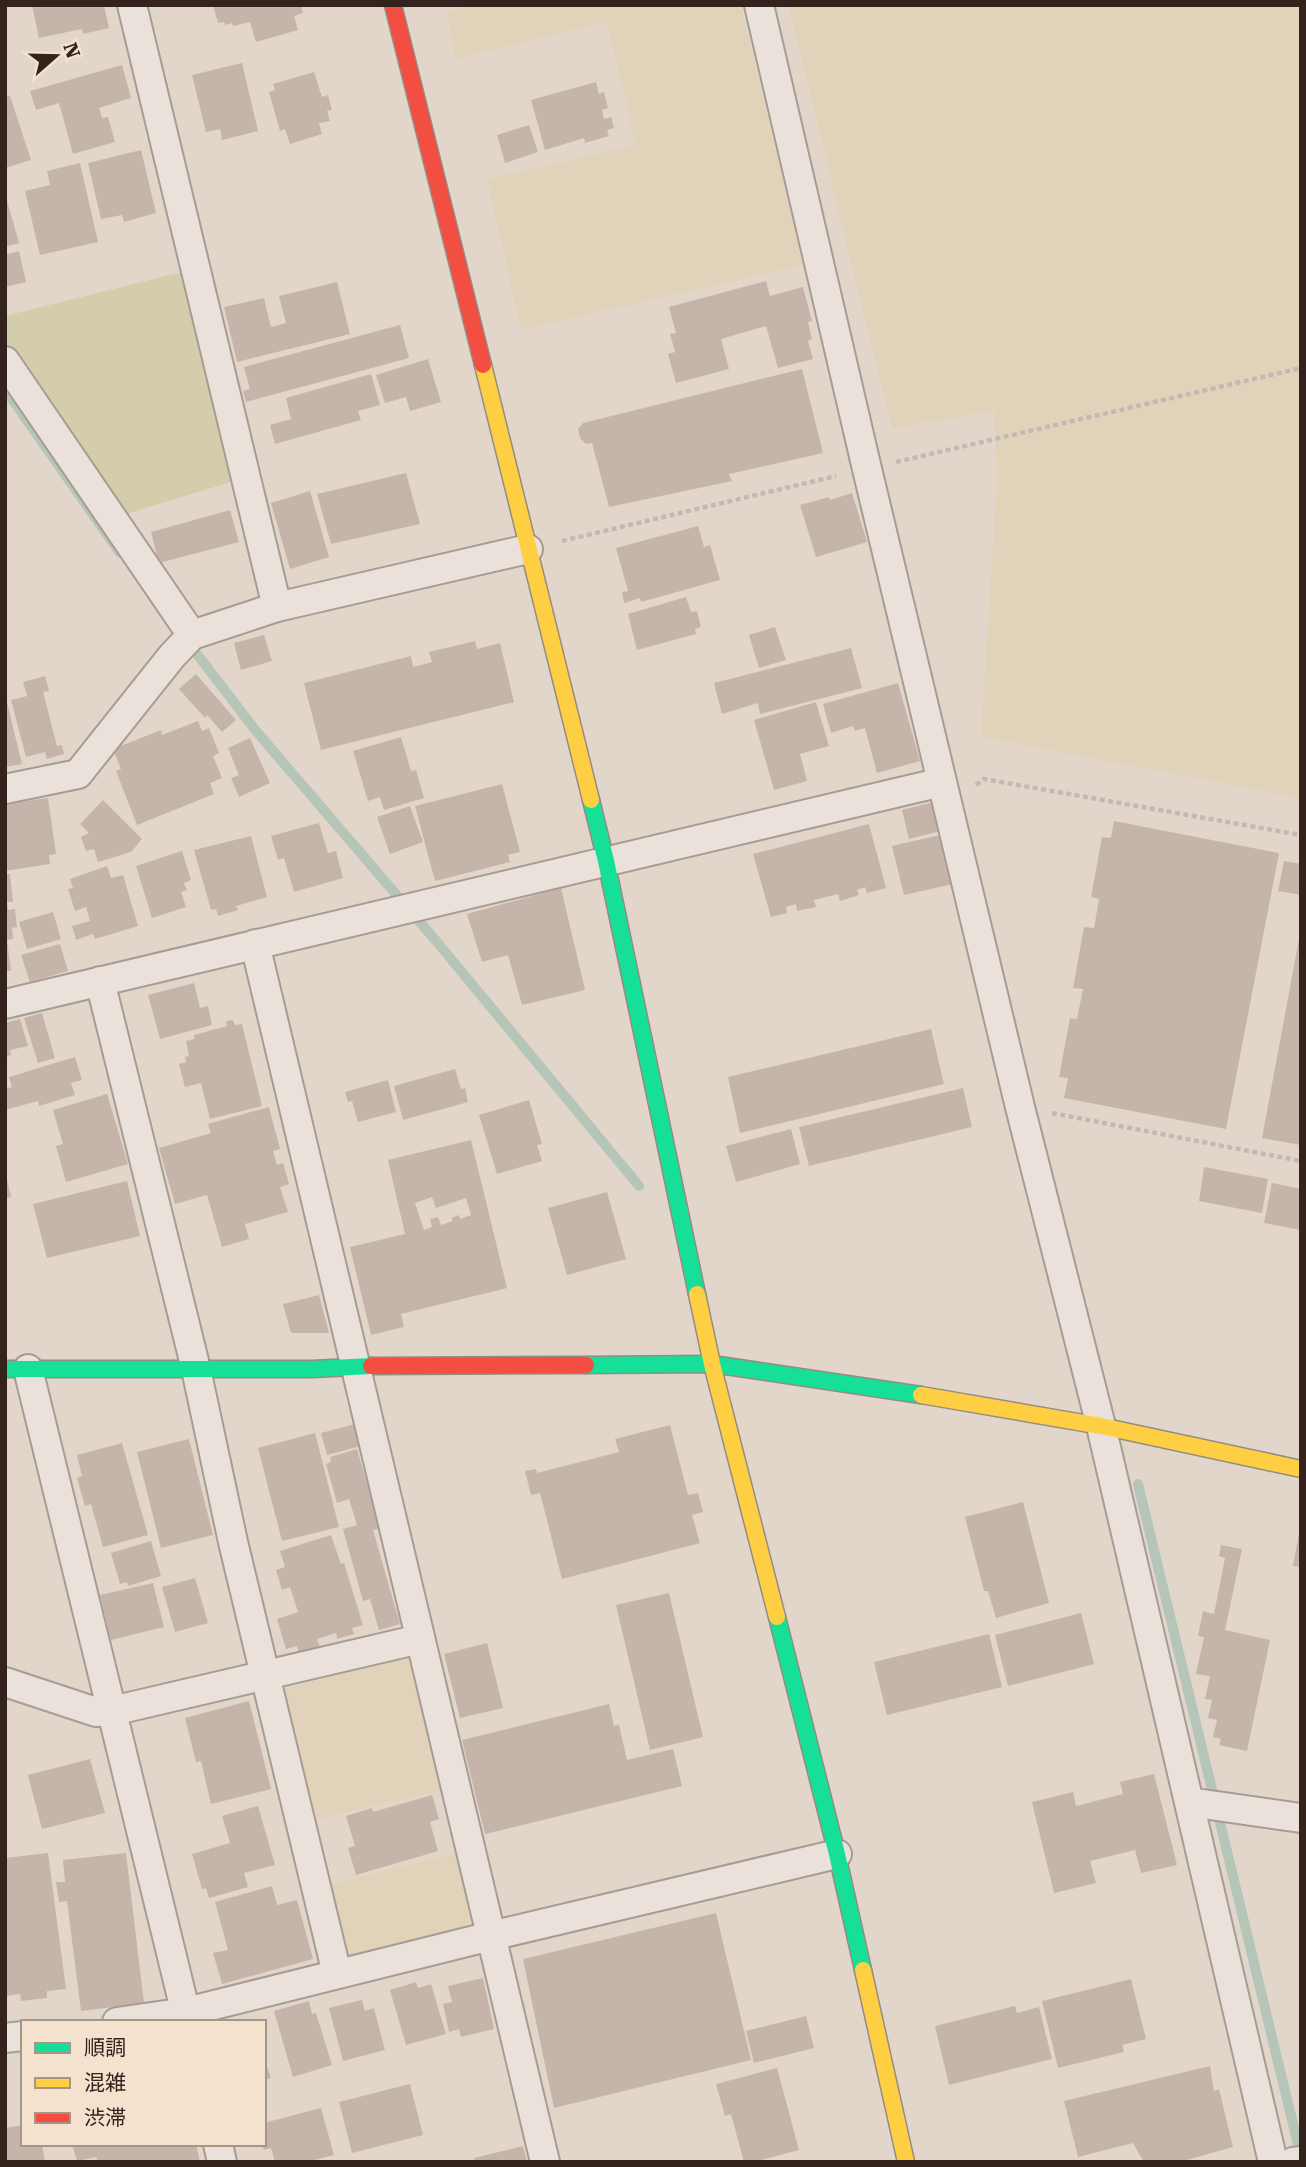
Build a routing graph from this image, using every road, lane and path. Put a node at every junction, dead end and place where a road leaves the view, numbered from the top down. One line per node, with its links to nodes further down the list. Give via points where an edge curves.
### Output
1 (132, 5): 8 (street)
2 (393, 5): 7 (street)
3 (760, 5): 6 (street)
4 (5, 361): 9 (street)
5 (1301, 368): 6 (path)
6 (867, 469): 7 (path); 11 (street)
7 (528, 549): 8 (street); 13 (street)
8 (277, 607): 9 (street)
9 (192, 635): 10 (street, via 78,774)
10 (5, 789)
11 (945, 795): 12 (path, via 984,779); 13 (street); 17 (street)
12 (1301, 835)
13 (606, 861): 14 (street); 19 (street)
14 (256, 944): 15 (street); 20 (street)
15 (100, 981): 16 (street); 22 (street)
16 (5, 1004)
17 (1020, 1107): 18 (path); 23 (street)
18 (1301, 1161)
19 (712, 1364): 20 (street); 23 (street); 31 (street)
20 (355, 1366): 22 (street); 25 (street)
21 (17, 1369): 22 (street); 28 (street)
22 (196, 1369): 26 (street)
23 (1101, 1426): 24 (street); 29 (street)
24 (1301, 1469)
25 (420, 1639): 26 (street); 32 (street)
26 (266, 1676): 28 (street); 33 (street)
27 (5, 1682): 28 (street, via 96,1712)
28 (112, 1711): 34 (street)
29 (1189, 1802): 30 (street); 39 (street)
30 (1301, 1818)
31 (837, 1854): 32 (street); 38 (street)
32 (491, 1936): 33 (street); 37 (street)
33 (337, 1974): 34 (street)
34 (187, 2017): 35 (street)
35 (145, 2020)
36 (1301, 2161): 40 (street)
37 (545, 2162)
38 (906, 2162)
39 (1273, 2162)
40 (1293, 2162)

